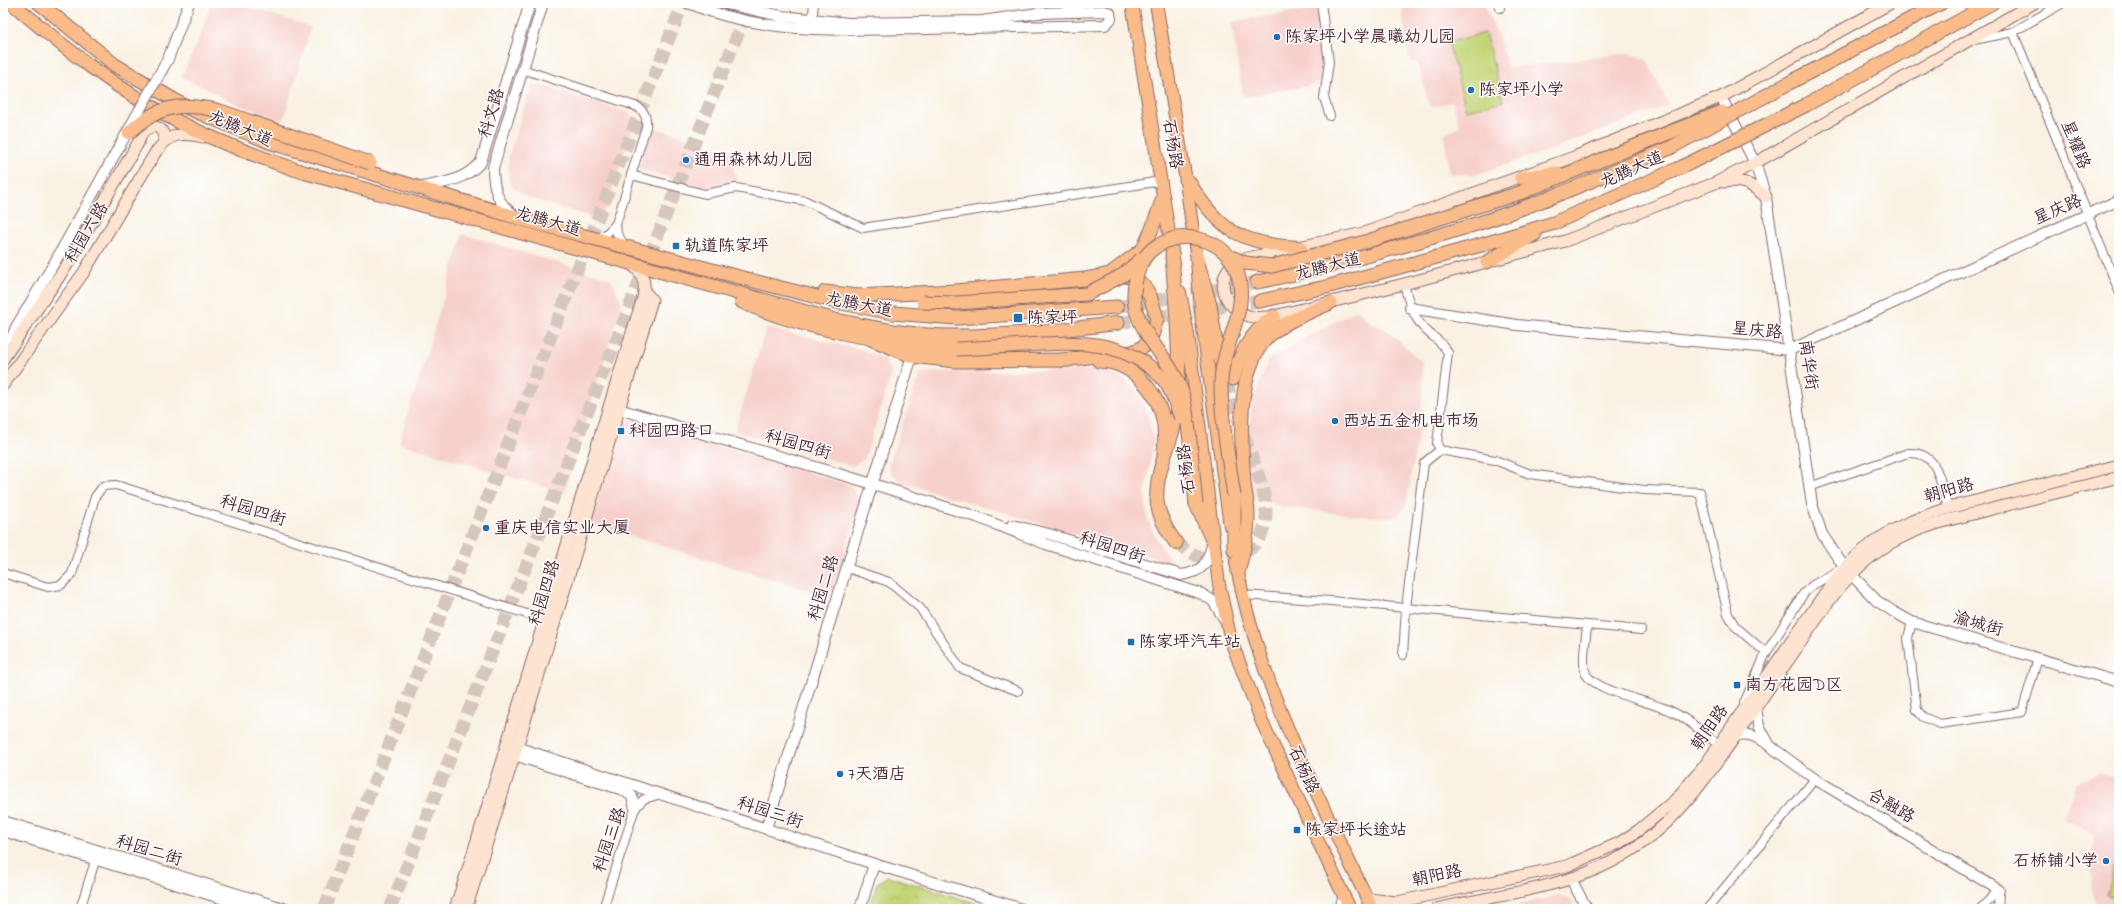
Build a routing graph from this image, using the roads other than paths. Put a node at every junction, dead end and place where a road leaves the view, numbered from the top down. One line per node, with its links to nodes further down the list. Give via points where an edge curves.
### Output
1 (12, 3): 22 (highway, 龙腾大道, via 42,29)
2 (39, 3): 36 (highway, 龙腾大道, via 115,65 188,108 269,142)
3 (189, 3): 26 (street, bridge, via 168,59)
4 (530, 3): 36 (street, 科文路, via 481,162 461,179)
5 (543, 3): 20 (street, 科文路)
6 (688, 3): 17 (street, via 753,23)
7 (723, 3): 17 (street)
8 (814, 3): 17 (street)
9 (1132, 3): 34 (main road, 石杨路)
10 (1156, 3): 31 (main road, 石杨路)
11 (1321, 3): 24 (street, via 1329,59 1324,98)
12 (1891, 3): 23 (main road)
13 (1941, 3): 21 (highway, 龙腾大道, bridge)
14 (1992, 3): 42 (highway, 龙腾大道, bridge, via 1806,105 1682,167)
15 (2034, 3): 19 (main road)
16 (2063, 3): 18 (street)
17 (812, 24): 17 (street, via 1105,25 1111,19 1110,13 1104,11 1038,13 982,21)
18 (2012, 32): 19 (street); 40 (street, 星耀路)
19 (1967, 41): 29 (main road)
20 (522, 69): 32 (street, via 638,107 644,112 647,118 646,127); 41 (street, 科文路, via 496,155 493,177 501,203)
21 (1770, 93): 30 (highway, bridge); 54 (highway, 龙腾大道, bridge, via 1670,148 1579,186 1474,225 1323,268)
22 (134, 95): 25 (main road, 科园六路, via 144,118); 27 (highway, 龙腾大道, via 177,121)
23 (1721, 97): 29 (street, 南华街); 33 (main road)
24 (1330, 116)
25 (143, 131): 28 (main road, via 153,126 158,127 162,130); 69 (main road, 科园六路, via 68,265)
26 (129, 133): 36 (highway, bridge, via 140,121 165,109 198,106 220,110 370,163); 69 (street, bridge, via 16,327)
27 (217, 140): 28 (main road, via 187,134 175,135); 52 (highway, 龙腾大道, via 303,172)
28 (164, 141): 71 (main road, 科园六路, via 84,272)
29 (1756, 163): 35 (main road); 37 (street, 南华街)
30 (1576, 170): 33 (highway); 49 (highway, bridge, via 1522,192 1365,242 1272,266 1245,263)
31 (1185, 174): 45 (main road, via 1200,200 1230,230 1259,243); 50 (main road, 石杨路)
32 (631, 175): 34 (street, via 705,194 736,188 806,200 863,228); 43 (street)
33 (1521, 178): 45 (main road, via 1364,232)
34 (1161, 181): 38 (main road, 石杨路)
35 (1715, 183): 37 (main road, via 1737,180 1751,184); 51 (main road, via 1565,240)
36 (422, 187): 41 (highway, 龙腾大道)
37 (1766, 197): 67 (street, 南华街)
38 (1163, 198): 48 (main road, 石杨路); 53 (highway, via 1143,249)
39 (2119, 200): 40 (street, 星庆路)
40 (2087, 214): 58 (street, 星耀路); 67 (street, 星庆路)
41 (525, 220): 44 (highway, 龙腾大道)
42 (1554, 223): 51 (highway); 60 (highway, 龙腾大道, via 1326,287)
43 (616, 224): 44 (street, via 605,235); 46 (street, via 617,234)
44 (596, 239): 46 (highway, 龙腾大道)
45 (1301, 247): 64 (main road, via 1238,260 1226,271 1224,290 1232,307 1258,318)
46 (627, 248): 55 (highway, 龙腾大道)
47 (1151, 250): 49 (highway, bridge, via 1167,239 1186,236 1216,245); 59 (highway, bridge, via 1123,275 1087,294 957,303); 73 (highway, bridge, via 1140,266 1133,287 1135,308 1139,321 1165,360 1182,394)
48 (1172, 255): 75 (highway, via 1180,368 1176,418); 82 (main road, 石杨路, via 1188,335)
49 (1231, 257): 84 (highway, bridge, via 1241,290 1239,311 1221,383 1222,412 1234,496)
50 (1197, 260): 64 (highway, via 1210,305 1217,350 1229,379 1243,348 1261,326); 84 (main road, 石杨路, via 1202,322)
51 (1487, 262): 56 (main road)
52 (631, 264): 57 (highway, 龙腾大道); 72 (main road, 科园四路, via 643,276 643,298 648,295 652,300)
53 (1110, 274): 59 (highway, via 1085,279 956,291); 70 (highway, via 1131,277 1145,287 1157,318 1151,337 1144,347 1133,352)
54 (1257, 282)
55 (765, 284): 59 (highway); 62 (highway, 龙腾大道, via 893,313 957,318)
56 (1404, 284): 61 (main road); 63 (street)
57 (706, 285): 65 (highway, 龙腾大道, via 835,320 890,330 957,336 1059,331); 66 (highway, via 763,312)
58 (2119, 291)
59 (857, 296)
60 (1260, 301)
61 (1330, 303): 64 (main road); 87 (highway, via 1296,318 1262,344 1247,378 1242,451 1248,515 1247,534)
62 (1116, 307)
63 (1410, 308): 67 (street, 星庆路, via 1517,325); 74 (street, via 1423,327 1443,343 1448,353 1437,444)
64 (1274, 316)
65 (1118, 323)
66 (871, 339): 68 (highway); 73 (highway, bridge, via 956,349 1062,342 1094,344 1119,350 1141,360 1164,380 1181,417)
67 (1790, 350): 79 (street, 南华街)
68 (912, 356): 70 (highway, via 956,361); 78 (street, 科园二路)
69 (3, 359)
70 (1062, 360): 75 (highway, via 1110,362 1120,365 1140,378 1159,406 1164,424)
71 (3, 385)
72 (613, 408): 78 (street, 科园四街); 91 (main road, 科园四路)
73 (1189, 444): 82 (highway, bridge, via 1196,504)
74 (1440, 450): 90 (street, via 1424,463); 96 (street, via 1495,460 1530,474 1644,490 1700,492 1728,614 1734,626)
75 (1164, 456): 83 (highway, via 1157,489 1157,506 1164,526)
76 (2119, 465): 80 (main road, 朝阳路)
77 (2119, 477): 86 (main road, 朝阳路, via 1919,529 1891,542)
78 (873, 484): 81 (street, 科园四街); 85 (street, 科园二路)
79 (1809, 487): 80 (street, via 1908,452 1915,452 1932,461); 86 (street, 南华街, via 1822,534)
80 (1948, 508): 86 (main road, 朝阳路, via 1898,526 1867,546)
81 (977, 517): 82 (street, 科园四街, via 1049,534 1181,575 1201,568 1206,562); 92 (street, 科园四街, via 1046,544 1202,594 1213,601)
82 (1213, 542): 92 (main road, 石杨路)
83 (1176, 543)
84 (1234, 550): 87 (main road, 石杨路)
85 (847, 568): 100 (street, via 889,582 920,608 960,668); 111 (street, 科园二路)
86 (1847, 571): 93 (street, 渝城街, via 1877,601); 96 (street, via 1808,589); 101 (main road, 朝阳路); 102 (main road, 朝阳路)
87 (1238, 572): 89 (main road, 石杨路)
88 (3, 573): 91 (street, 科园四街, via 48,587 61,585 72,574 95,497 103,486 116,485)
89 (1242, 595): 90 (street); 119 (main road, 石杨路, via 1276,703)
90 (1406, 608): 94 (street); 97 (street)
91 (549, 621): 106 (main road, 科园四路)
92 (1226, 622): 118 (main road, 石杨路, via 1262,722)
93 (1912, 622): 98 (street, 渝城街); 98 (street, via 1908,638 1917,710 1923,717 1940,724 2022,712)
94 (1587, 627): 95 (street); 105 (street, via 1584,660 1587,677 1602,686 1675,713)
95 (1641, 630)
96 (1766, 653): 102 (street)
97 (1403, 655)
98 (2038, 658): 99 (street, 渝城街)
99 (2119, 682)
100 (1018, 691)
101 (1756, 708): 103 (main road, 朝阳路); 104 (street)
102 (1737, 720): 105 (main road, 朝阳路)
103 (1736, 736): 104 (street, 合融路, via 1744,734); 115 (main road, 朝阳路, via 1698,788 1667,824 1623,855)
104 (1764, 741): 107 (street, 合融路)
105 (1719, 745): 117 (main road, 朝阳路, via 1676,800 1619,843 1567,866)
106 (512, 750): 108 (street, 科园三街); 109 (street, via 623,790 632,796); 123 (main road, 科园四路); 124 (main road, 科园四路)
107 (1815, 779): 116 (street, 合融路); 132 (street)
108 (661, 794): 109 (street, 科园三路, via 644,799); 111 (street, 科园三街)
109 (635, 808): 125 (street, 科园三路)
110 (3, 821): 113 (street, 科园二街)
111 (766, 829): 114 (street, 科园三街)
112 (3, 831): 113 (street, 科园二街)
113 (97, 856): 120 (street); 121 (street, 科园二街); 122 (street, 科园二街)
114 (874, 864): 126 (street); 127 (street, 科园三街)
115 (1571, 879): 130 (main road, 朝阳路); 131 (street)
116 (1999, 890): 133 (street); 134 (street)
117 (1435, 894): 119 (main road, 朝阳路, via 1397,902); 130 (main road, via 1430,897 1429,903)
118 (1344, 896): 128 (street); 129 (main road, 石杨路)
119 (1369, 904)
120 (80, 909)
121 (256, 909)
122 (286, 909)
123 (455, 909)
124 (466, 909)
125 (603, 909)
126 (860, 909)
127 (1022, 909)
128 (1340, 909)
129 (1350, 909)
130 (1437, 909)
131 (1587, 909)
132 (1707, 909)
133 (1980, 909)
134 (1998, 909)

